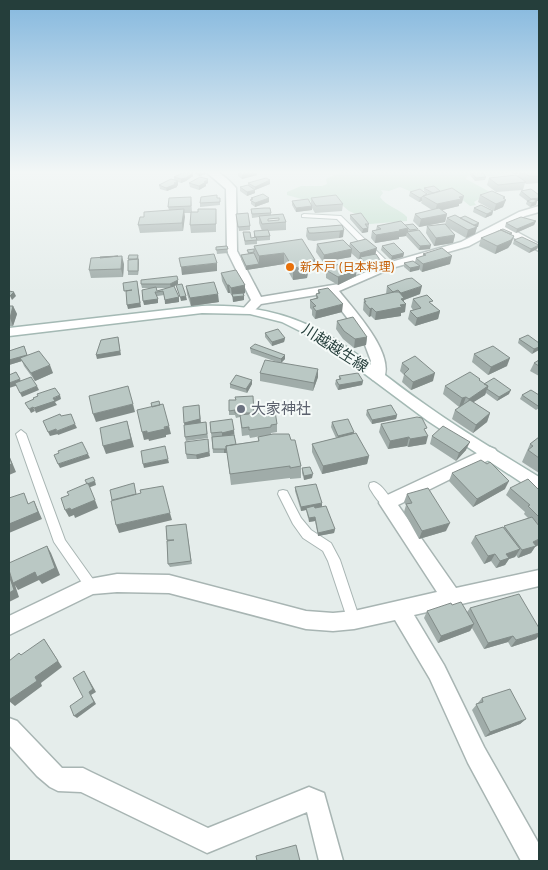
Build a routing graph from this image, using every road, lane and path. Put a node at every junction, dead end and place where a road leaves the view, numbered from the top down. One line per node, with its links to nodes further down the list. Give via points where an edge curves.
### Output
1 (231, 212): 8 (street, via 232,251)
2 (530, 212): 4 (street)
3 (304, 216): 6 (lane, via 340,218)
4 (498, 226): 5 (street); 6 (street, via 466,244)
5 (539, 248)
6 (388, 266): 7 (street)
7 (332, 290): 8 (street); 10 (street, via 368,336 378,361)
8 (252, 306): 9 (street, 川越越生線); 10 (street, 川越越生線, via 309,329)
9 (9, 332)
10 (378, 377): 12 (street, 川越越生線)
11 (21, 434): 18 (lane, via 60,542)
12 (490, 453): 13 (street, 川越越生線); 16 (street)
13 (539, 485)
14 (374, 486): 16 (lane)
15 (283, 494): 21 (lane, via 289,510 307,534 327,547)
16 (387, 503): 19 (street)
17 (539, 578): 19 (street)
18 (90, 586): 21 (street, via 117,582 169,584 306,620); 22 (street)
19 (452, 598): 20 (street)
20 (399, 609): 21 (street); 25 (street, via 437,672 476,755)
21 (354, 620)
22 (9, 626)
23 (9, 729): 24 (street, via 58,779 83,780 207,841 309,799 316,801)
24 (330, 861)
25 (535, 861)

